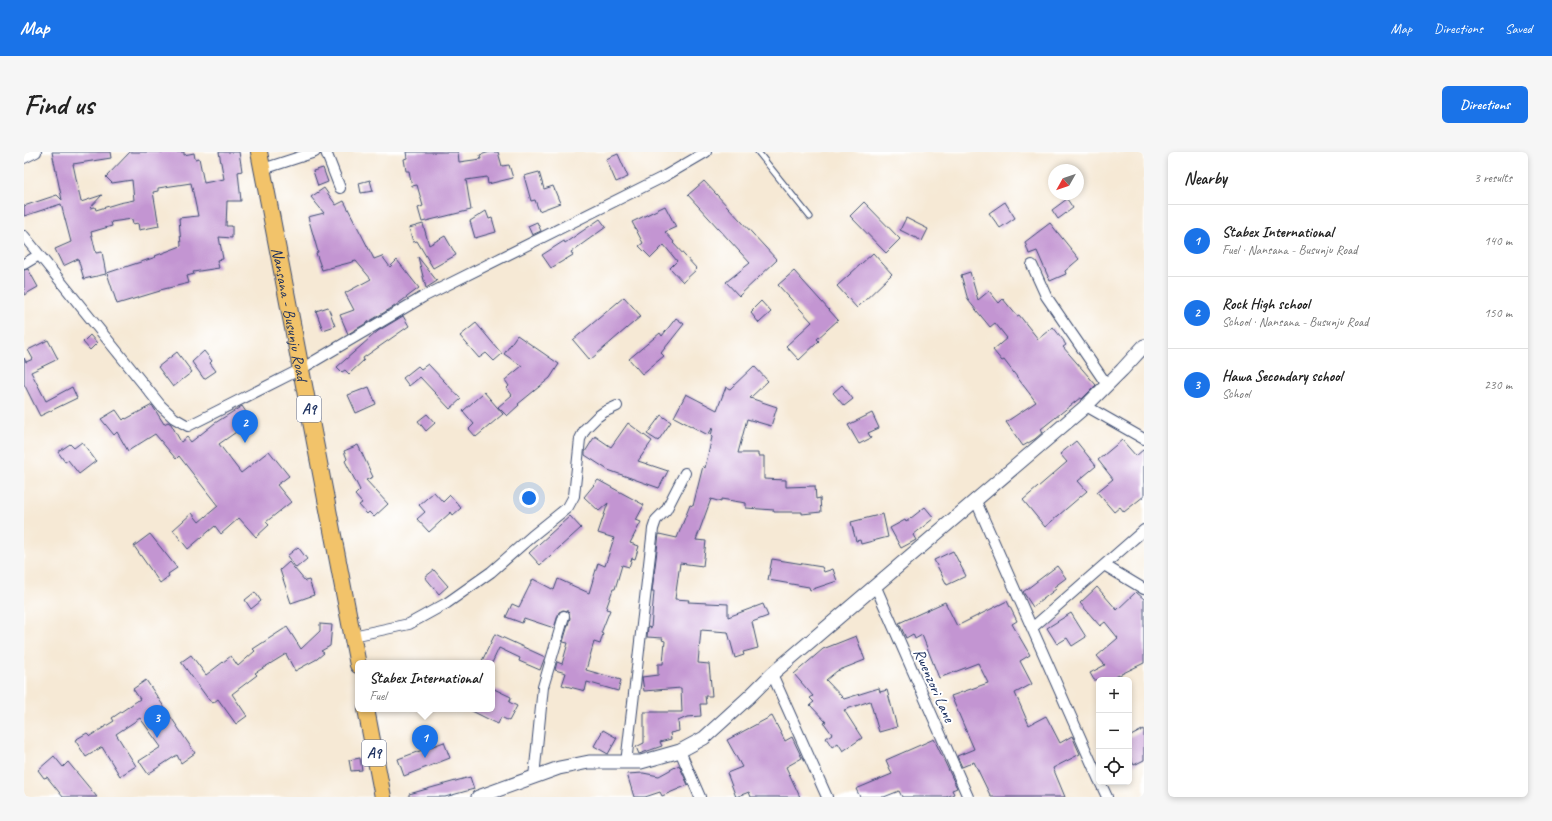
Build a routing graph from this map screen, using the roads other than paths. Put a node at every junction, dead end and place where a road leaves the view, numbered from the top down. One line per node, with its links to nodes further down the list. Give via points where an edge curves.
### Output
1 (36, 152): 7 (street)
2 (260, 152): 8 (main road, Nansana - Busunju Road / A9)
3 (315, 152): 8 (street)
4 (326, 152): 9 (street)
5 (706, 152): 16 (street, via 665,176 423,297)
6 (758, 152): 10 (lane)
7 (24, 158)
8 (263, 169): 16 (main road, Nansana - Busunju Road / A9)
9 (340, 188)
10 (810, 217)
11 (24, 236): 12 (street)
12 (39, 255): 13 (street); 16 (street, via 161,406 188,426)
13 (24, 264)
14 (1032, 265): 17 (street, via 1046,296)
15 (1144, 346): 17 (street)
16 (301, 370): 29 (main road, Nansana - Busunju Road / A9)
17 (1107, 385): 19 (street)
18 (617, 406): 29 (street, via 597,417 585,429 580,439 574,496 568,507 491,572 446,603 409,624)
19 (1086, 406): 20 (street); 22 (street)
20 (1144, 439)
21 (684, 473): 34 (street, via 666,510 656,520 653,529)
22 (975, 500): 25 (street); 28 (street)
23 (1144, 530): 24 (street)
24 (1104, 565): 26 (street); 28 (street)
25 (875, 585): 31 (street); 42 (street, Rwenzori Lane)
26 (1144, 589)
27 (564, 616): 36 (street, via 543,687)
28 (1032, 628): 35 (street)
29 (352, 636): 30 (main road, Nansana - Busunju Road / A9)
30 (357, 660)
31 (772, 674): 33 (street, via 704,738); 41 (street)
32 (367, 712): 38 (main road, A9)
33 (680, 751): 34 (street, via 642,762); 40 (street)
34 (626, 763): 36 (street, via 589,762 559,768)
35 (1096, 772)
36 (534, 777): 39 (street)
37 (1102, 785): 43 (street)
38 (383, 797)
39 (478, 797)
40 (700, 797)
41 (827, 797)
42 (968, 797)
43 (1107, 797)

